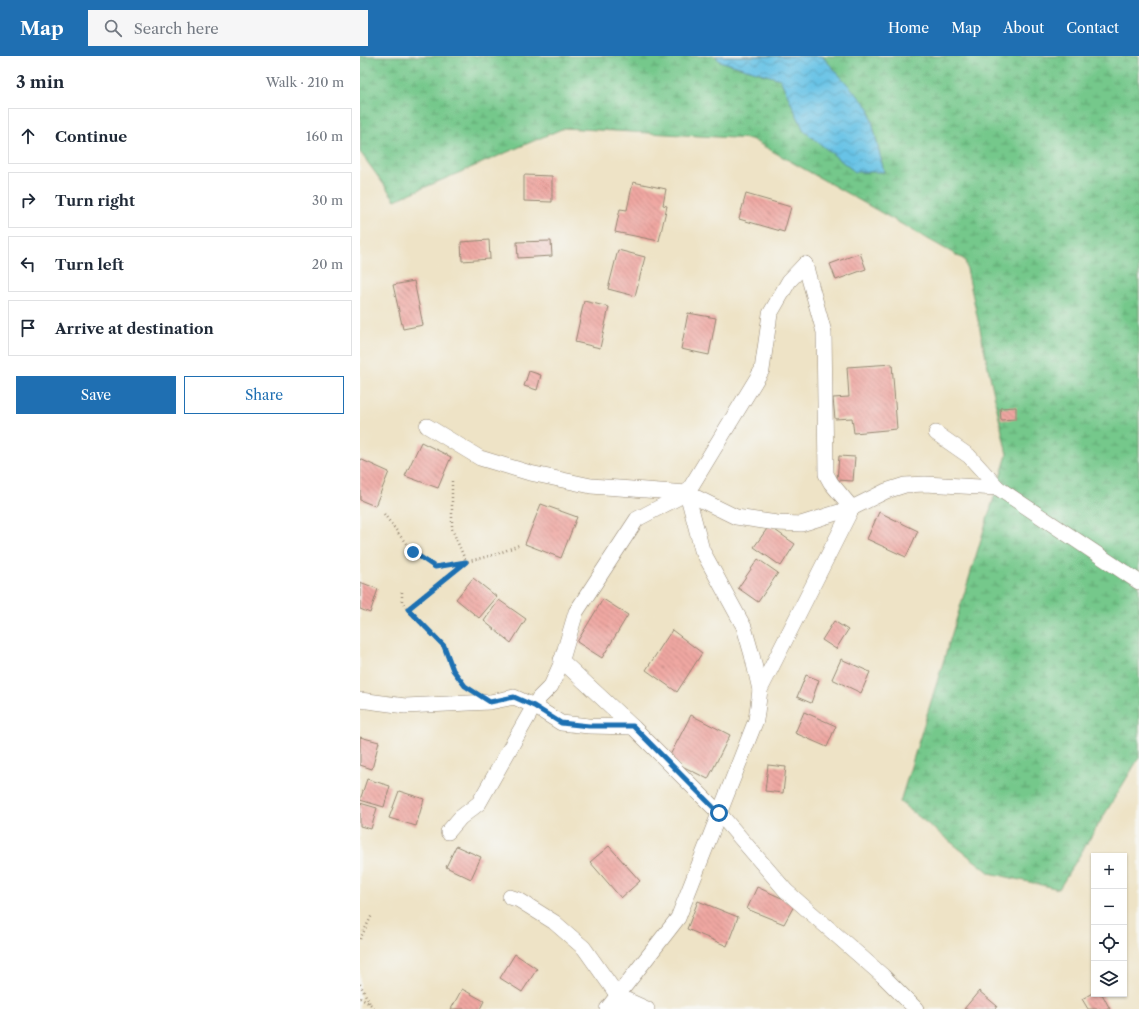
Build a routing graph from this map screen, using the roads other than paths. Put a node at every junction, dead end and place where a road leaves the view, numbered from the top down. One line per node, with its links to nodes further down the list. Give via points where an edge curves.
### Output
1 (427, 426): 4 (street, via 480,458 530,473 591,486)
2 (936, 433): 3 (street, via 969,456)
3 (998, 488): 5 (street, via 905,485 886,491); 6 (street)
4 (688, 493): 5 (street, via 736,517 777,524 801,524); 5 (street, via 762,370 770,314 789,280 805,264 824,332 826,474); 7 (street, via 637,519 576,612); 8 (street, via 702,550 744,627)
5 (852, 508): 8 (street)
6 (1139, 582)
7 (561, 660): 10 (street, via 551,686); 11 (street)
8 (760, 690): 12 (street, via 756,720)
9 (360, 700): 10 (street, via 405,706 490,702 514,697)
10 (534, 706): 11 (street, via 561,723); 13 (street, via 479,803 460,818)
11 (633, 726): 12 (street)
12 (719, 813): 15 (street, via 678,918); 18 (street, via 786,891)
13 (448, 832)
14 (510, 897): 15 (street, via 554,922 584,948)
15 (619, 1002): 16 (street); 17 (street)
16 (607, 1009)
17 (647, 1009)
18 (916, 1009)

